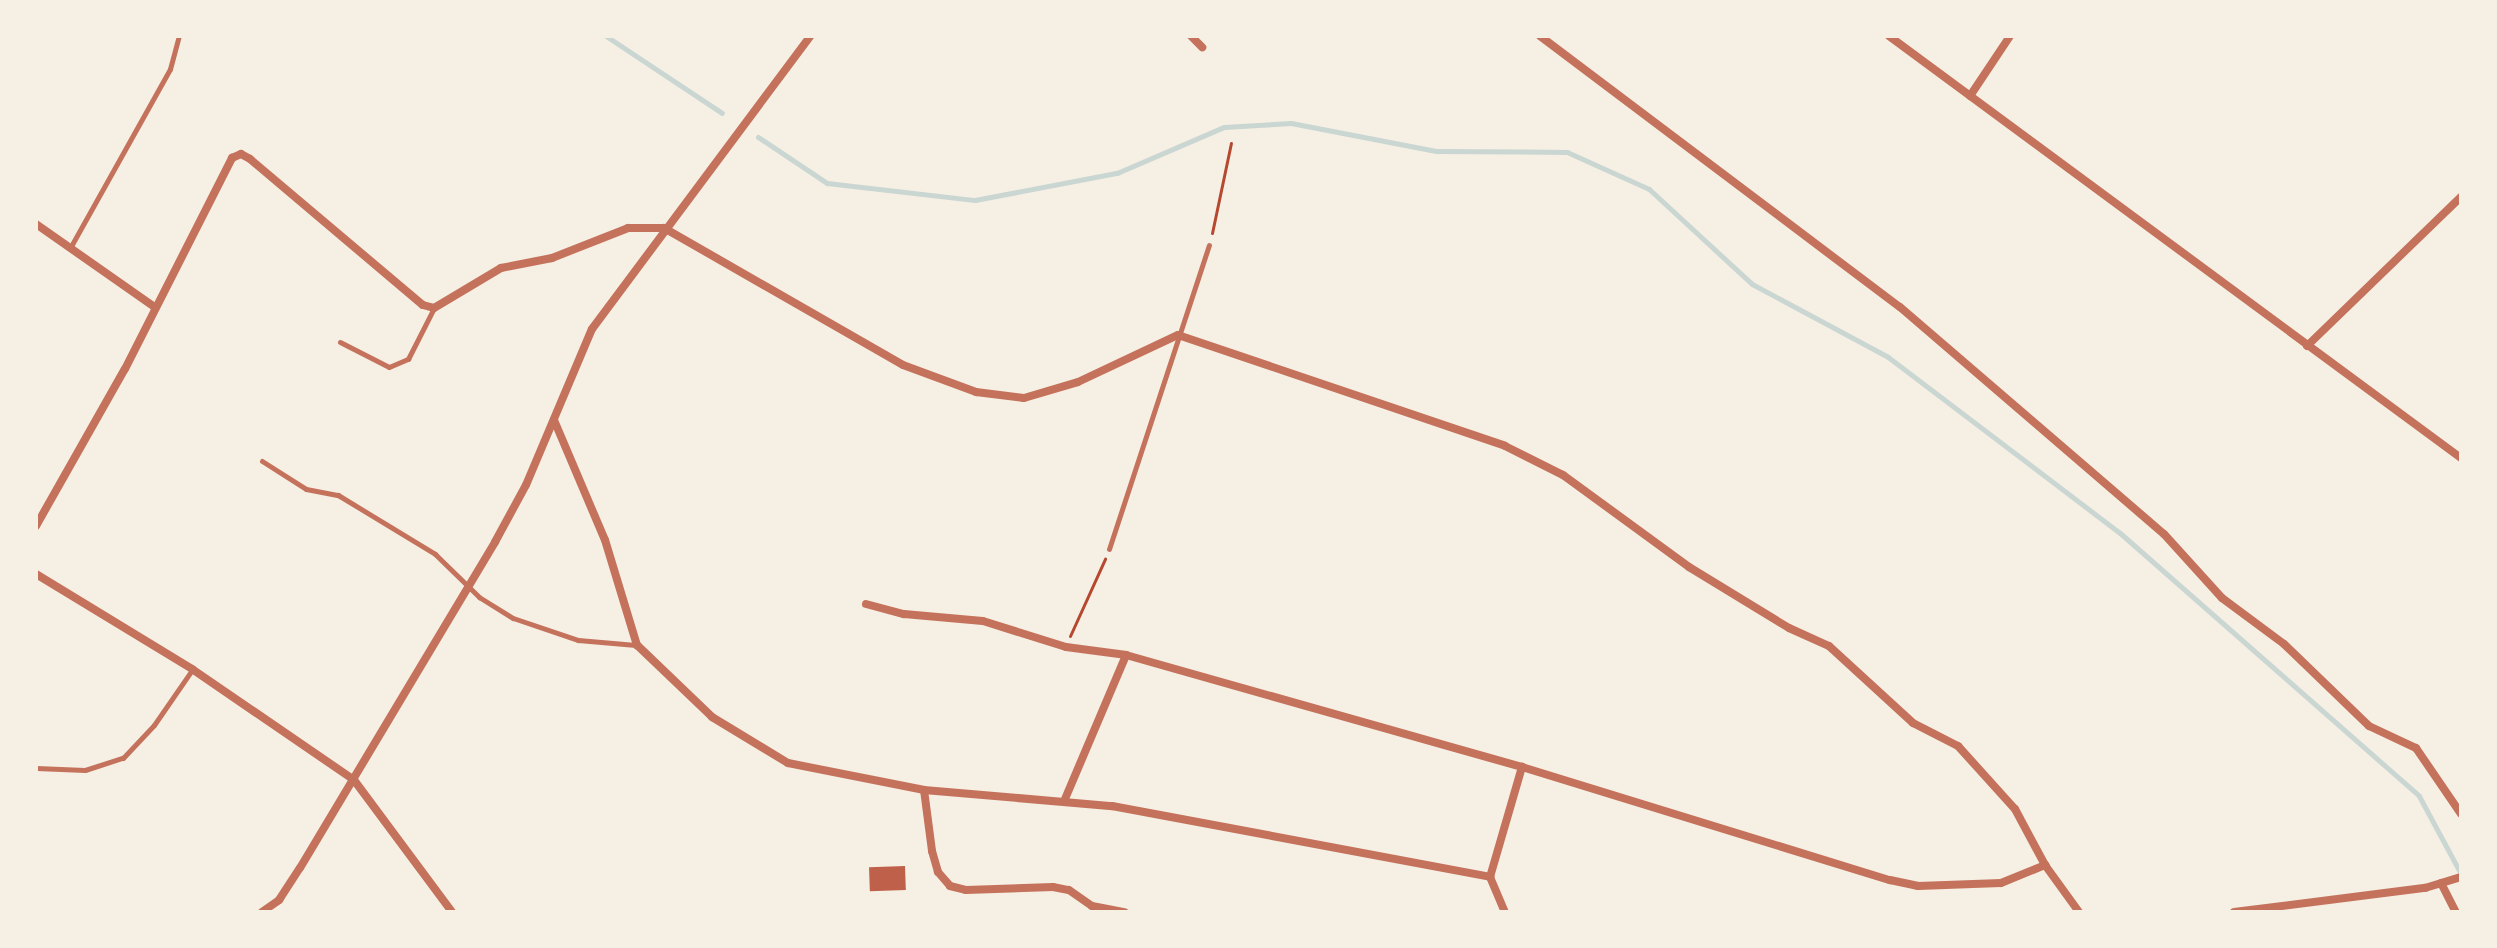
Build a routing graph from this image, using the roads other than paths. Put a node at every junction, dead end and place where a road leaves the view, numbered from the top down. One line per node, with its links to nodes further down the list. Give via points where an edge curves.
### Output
1 (179, 36): 13 (lane, via 170,69)
2 (810, 36): 11 (street)
3 (1191, 36): 7 (street)
4 (1540, 36): 35 (street, via 1900,307 2164,534 2222,598 2284,644 2369,726 2416,748)
5 (1889, 36): 8 (street)
6 (2010, 36): 8 (street)
7 (1202, 47)
8 (1970, 96): 18 (street)
9 (2461, 197): 18 (street)
10 (36, 224): 13 (street)
11 (664, 228): 15 (street, via 628,228 552,258 501,268); 16 (street, via 903,365 1006,399 1078,382); 19 (street, via 592,329)
12 (1209, 245): 16 (lane)
13 (70, 248): 14 (street)
14 (156, 308): 15 (street, via 232,158 241,154 423,305); 22 (street)
15 (434, 308): 17 (lane, via 408,359 389,367)
16 (1178, 335): 23 (lane); 36 (street, via 1505,446 1563,475 1689,567 1829,646 1913,723 1958,746 2015,809)
17 (340, 342)
18 (2307, 346): 20 (street)
19 (554, 420): 25 (street, via 526,485); 27 (street, via 605,540)
20 (2461, 458)
21 (262, 461): 25 (lane, via 306,489 338,495 435,554)
22 (36, 526)
23 (1109, 549)
24 (36, 574): 29 (street)
25 (468, 584): 27 (lane, via 513,618 578,640); 32 (street)
26 (866, 604): 28 (street, via 904,614 983,621 1066,647)
27 (637, 645): 33 (street, via 712,717 788,763)
28 (1126, 655): 30 (street); 34 (street)
29 (192, 669): 31 (lane, via 154,725 123,758 85,770); 32 (street)
30 (1522, 767): 36 (street, via 1904,883 2001,883); 37 (street)
31 (36, 768)
32 (354, 780): 40 (street, via 286,889); 41 (street)
33 (924, 790): 34 (street); 42 (street, via 932,851 938,872 950,886 1053,887 1069,890 1092,906)
34 (1065, 799): 37 (street)
35 (2461, 814)
36 (2045, 865): 44 (street)
37 (1490, 877): 43 (street)
38 (2457, 878): 39 (street)
39 (2441, 883): 45 (street); 46 (street)
40 (262, 912)
41 (452, 912)
42 (1124, 912)
43 (1505, 912)
44 (2079, 912)
45 (2234, 912)
46 (2456, 912)

